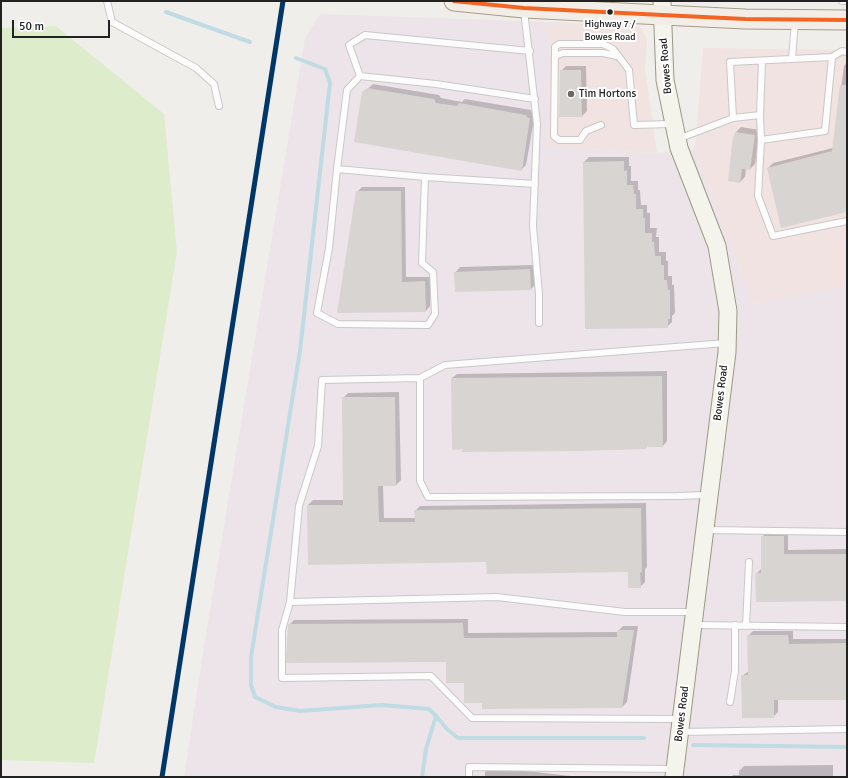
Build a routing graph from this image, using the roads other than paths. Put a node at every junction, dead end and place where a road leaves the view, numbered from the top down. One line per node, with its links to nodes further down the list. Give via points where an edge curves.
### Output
1 (107, 1): 18 (lane, via 112,22 196,68 214,84)
2 (454, 1): 5 (main road)
3 (842, 1): 4 (lane)
4 (847, 1)
5 (524, 8): 6 (main road); 9 (lane)
6 (662, 8): 7 (main road); 22 (street, Bowes Road, via 665,80)
7 (795, 19): 8 (main road); 14 (lane)
8 (847, 20)
9 (530, 51): 16 (lane, via 365,35 348,45); 17 (lane)
10 (847, 52): 13 (lane)
11 (555, 56): 12 (lane, via 563,53 603,53); 12 (lane, via 555,47 559,44 603,44 613,49); 21 (lane, via 554,136 559,140 580,140 586,131)
12 (617, 56): 22 (lane, via 629,70 634,125)
13 (832, 57): 14 (lane); 23 (lane, via 824,130)
14 (792, 58): 15 (lane)
15 (762, 61): 19 (lane); 20 (lane, via 730,62)
16 (360, 76): 17 (lane, via 436,84); 24 (lane, via 347,90)
17 (534, 99): 26 (lane, via 537,124)
18 (219, 106)
19 (760, 115): 20 (lane); 23 (lane)
20 (733, 118): 22 (lane)
21 (601, 125)
22 (675, 132): 29 (street, Bowes Road, via 717,246 728,311)
23 (761, 140): 27 (lane, via 758,196 773,236)
24 (337, 169): 25 (lane); 25 (lane, via 329,248 317,313 338,324 428,325 435,314 433,272 422,263)
25 (425, 177): 26 (lane)
26 (535, 184): 28 (lane, via 533,226)
27 (847, 221)
28 (539, 323)
29 (727, 343): 30 (lane, via 445,365); 31 (street, Bowes Road)
30 (420, 378): 31 (lane, via 420,481 428,497); 35 (lane, via 322,380 318,446 299,506)
31 (709, 494): 32 (street, Bowes Road)
32 (704, 530): 33 (lane); 36 (street, Bowes Road)
33 (847, 532)
34 (748, 562): 38 (lane)
35 (290, 602): 36 (lane, via 497,597); 41 (lane, via 282,630 282,678 431,676 472,718)
36 (693, 619): 37 (lane); 41 (street, Bowes Road)
37 (735, 625): 38 (lane); 40 (lane, via 735,671)
38 (746, 626): 39 (lane)
39 (847, 627)
40 (730, 702)
41 (680, 725): 42 (lane); 43 (street, Bowes Road)
42 (847, 729)
43 (674, 773): 44 (lane, via 470,767)
44 (469, 777)

